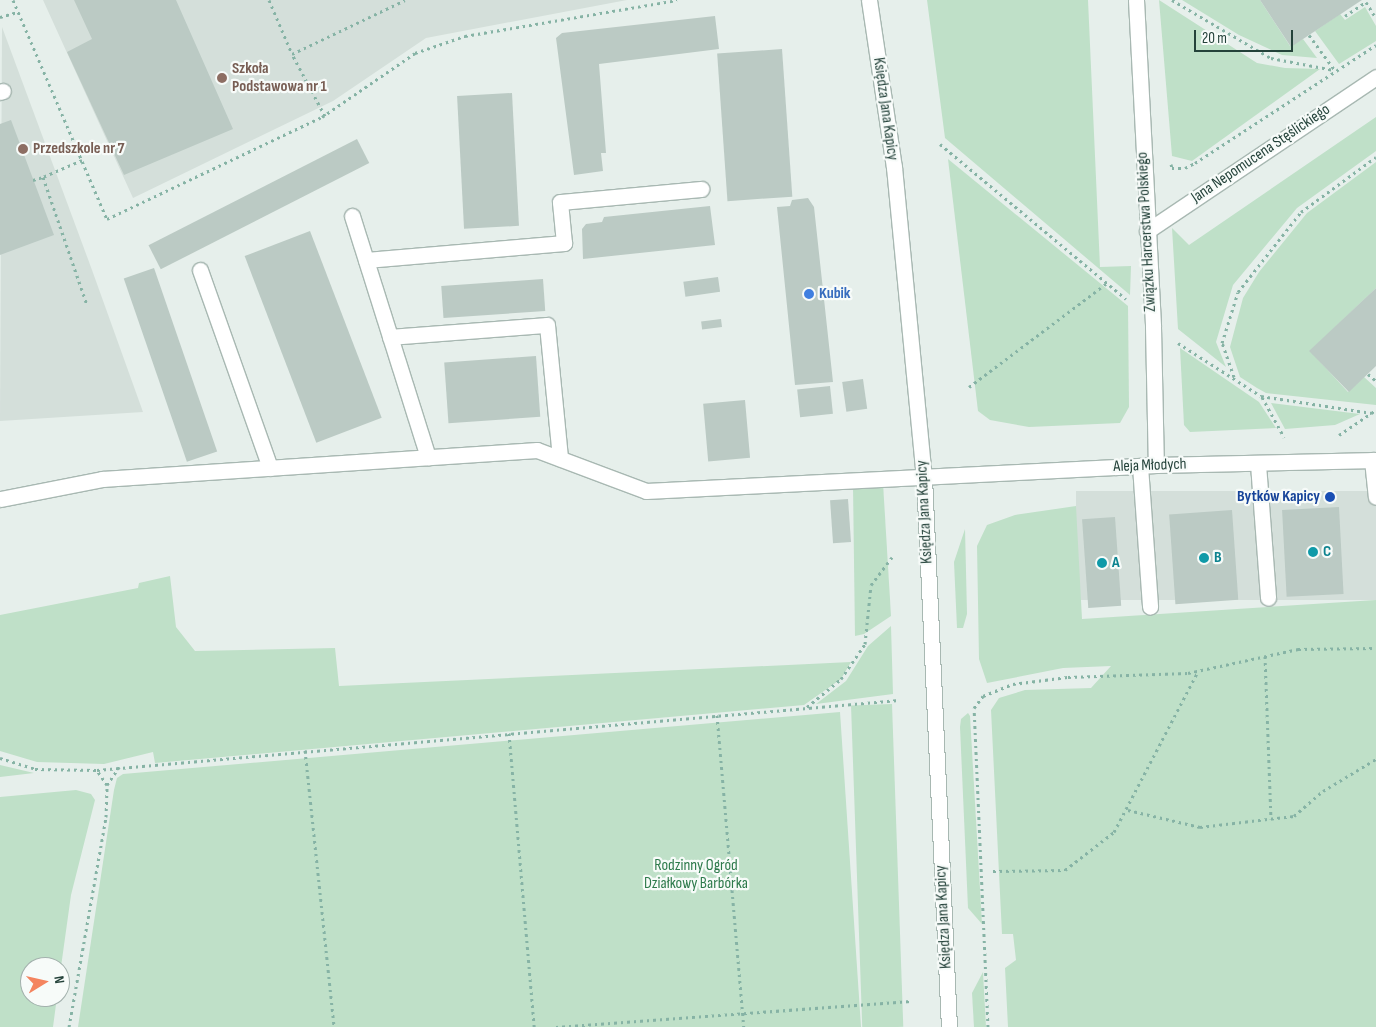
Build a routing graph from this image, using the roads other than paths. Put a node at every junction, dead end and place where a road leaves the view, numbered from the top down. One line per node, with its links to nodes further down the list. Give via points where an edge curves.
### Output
1 (870, 0): 17 (street, Księdza Jana Kapicy, via 894,167)
2 (1136, 0): 6 (street, Związku Harcerstwa Polskiego)
3 (1376, 77): 6 (street, Jana Nepomucena Stęślickiego)
4 (701, 189): 7 (street, via 560,202 564,243)
5 (352, 216): 7 (street)
6 (1147, 232): 14 (street, Związku Harcerstwa Polskiego)
7 (366, 260): 9 (street)
8 (200, 270): 16 (street)
9 (390, 337): 10 (street); 11 (street, via 547,325)
10 (428, 457): 11 (street, Aleja Młodych, via 538,450); 16 (street, Aleja Młodych)
11 (560, 458): 17 (street, Aleja Młodych, via 646,490)
12 (1374, 460): 13 (street, Aleja Młodych); 18 (street)
13 (1258, 464): 14 (street, Aleja Młodych); 20 (street)
14 (1156, 465): 15 (street, Aleja Młodych)
15 (1140, 466): 17 (street, Aleja Młodych); 21 (street)
16 (270, 468): 19 (street, Aleja Młodych, via 102,479)
17 (924, 477): 22 (street, Księdza Jana Kapicy)
18 (1376, 497)
19 (0, 499)
20 (1268, 598)
21 (1150, 607)
22 (949, 1027)

